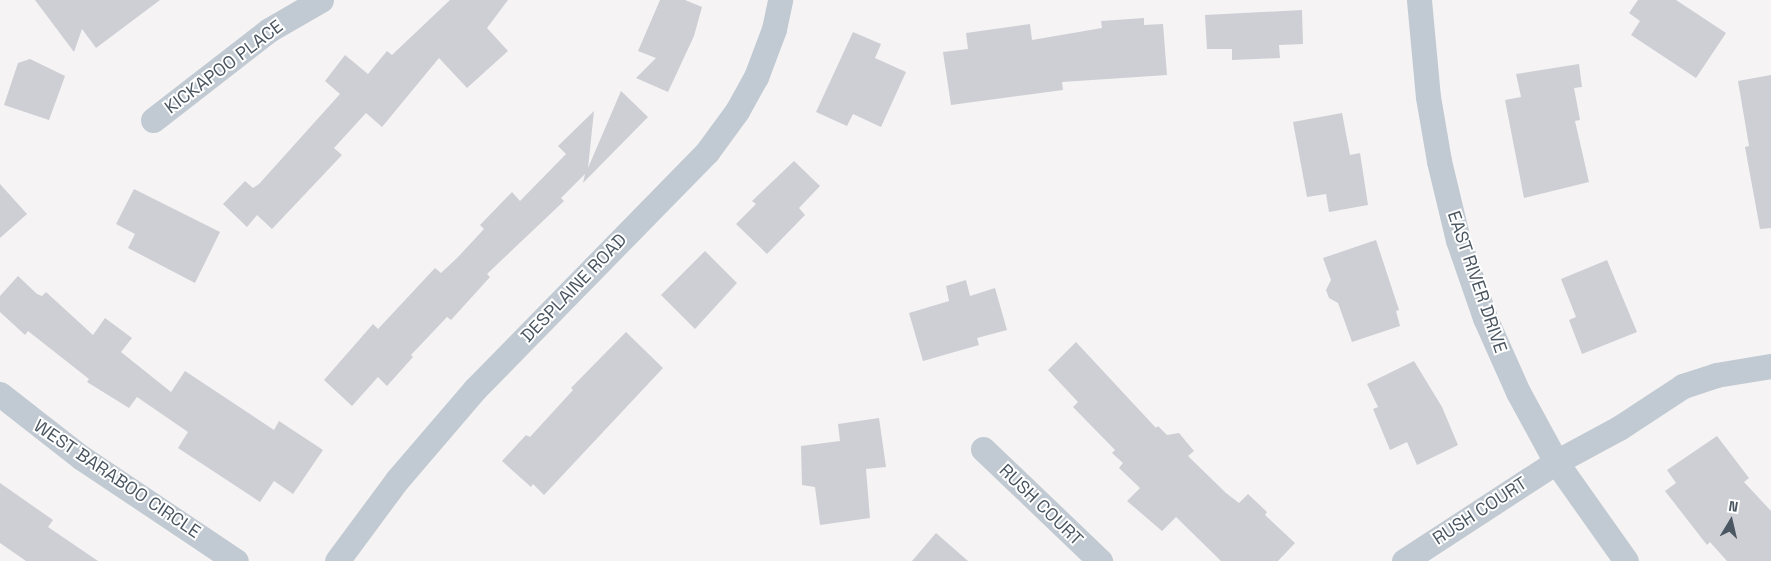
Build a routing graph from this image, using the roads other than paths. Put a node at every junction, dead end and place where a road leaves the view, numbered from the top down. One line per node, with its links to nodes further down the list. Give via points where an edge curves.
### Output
1 (321, 0): 4 (street, KICKAPOO PLACE, via 269,30)
2 (780, 0): 10 (street, DESPLAINE ROAD, via 774,29 756,77 737,111 707,152 475,389 397,480)
3 (1419, 0): 8 (street, EAST RIVER DRIVE, via 1428,97 1458,240 1488,326 1518,392)
4 (153, 120)
5 (1771, 366): 8 (street, RUSH COURT, via 1716,375 1683,386 1619,428)
6 (0, 394): 9 (street, WEST BARABOO CIRCLE, via 82,458)
7 (983, 450): 11 (street, RUSH COURT)
8 (1556, 462): 12 (street, RUSH COURT); 13 (street, EAST RIVER DRIVE)
9 (236, 561)
10 (337, 561)
11 (1100, 561)
12 (1404, 561)
13 (1626, 561)

